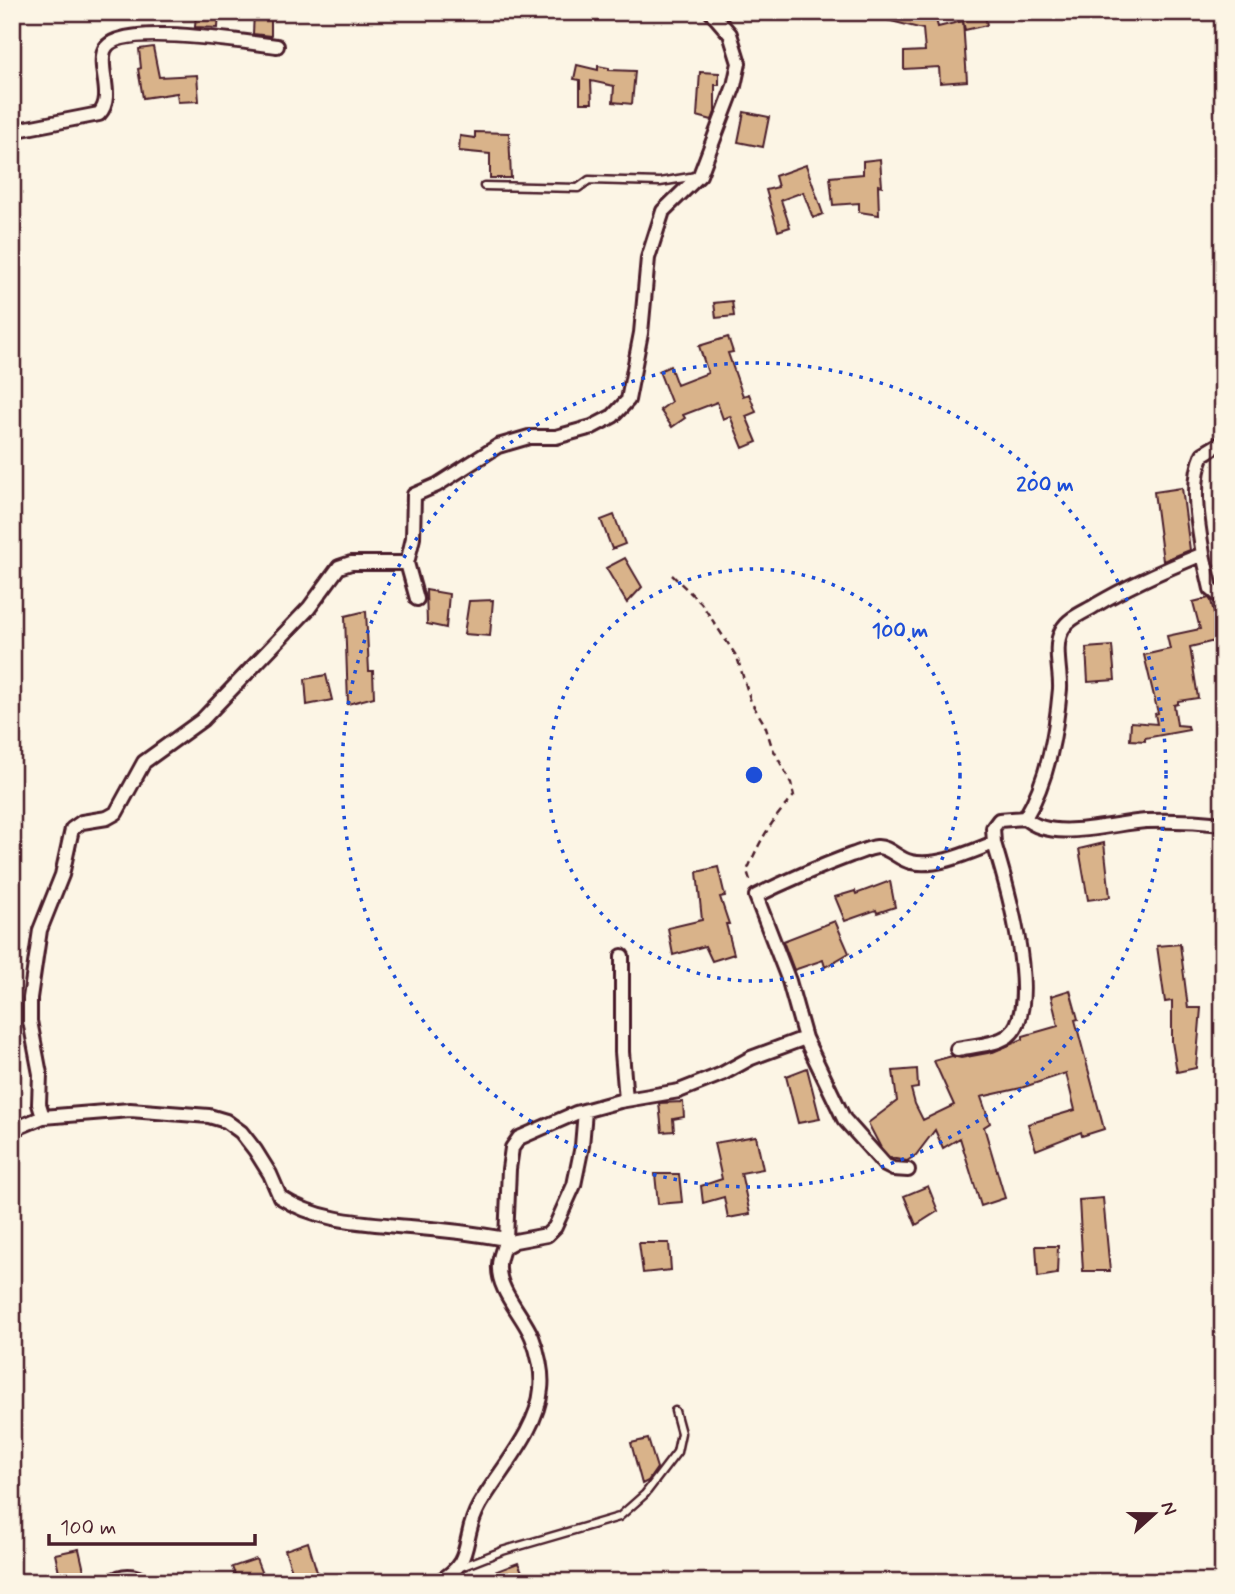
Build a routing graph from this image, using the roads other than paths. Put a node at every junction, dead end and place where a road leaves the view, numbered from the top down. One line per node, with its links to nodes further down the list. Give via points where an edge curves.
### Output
1 (712, 12): 4 (street, via 730,34 738,63 734,86)
2 (277, 46): 3 (street, via 178,35 114,40 103,57 106,102 101,113)
3 (12, 131)
4 (700, 175): 5 (lane, via 660,182 590,180 578,188); 8 (street, via 663,211 648,258 641,333 628,400 613,416 592,427 498,446 414,495)
5 (484, 186)
6 (1223, 442): 7 (street, via 1203,454 1199,466 1197,504)
7 (1203, 554): 10 (street, via 1209,584); 11 (street, via 1123,589 1061,630 1060,687 1049,758)
8 (407, 563): 9 (street); 19 (street, via 351,563 339,568 309,608 202,720 144,762 116,813 82,822 72,830 62,875 40,930 32,976 30,1021)
9 (417, 598)
10 (1223, 599)
11 (1025, 818): 12 (street, via 1057,830 1150,821); 13 (street, via 995,822)
12 (1223, 824)
13 (994, 843): 15 (street, via 921,864 873,848 756,896); 16 (street, via 1017,927 1021,1009 1018,1024 1008,1037)
14 (622, 956): 17 (street)
15 (805, 1038): 17 (street, via 678,1091); 21 (street, via 844,1119 885,1166)
16 (957, 1049)
17 (626, 1100): 18 (street)
18 (585, 1111): 22 (street, via 574,1185 555,1227 547,1236); 22 (street, via 514,1142)
19 (43, 1117): 20 (street); 22 (street, via 130,1111 209,1116 241,1132 266,1166 280,1197 306,1209 340,1221 464,1232)
20 (12, 1130)
21 (908, 1170)
22 (505, 1243): 24 (street, via 499,1265 503,1284 532,1336 541,1390 531,1424 471,1522)
23 (675, 1411): 24 (lane, via 681,1433 677,1452 629,1509 605,1522)
24 (459, 1567): 27 (street)
25 (113, 1582): 26 (street, via 135,1576)
26 (144, 1582)
27 (438, 1582)

